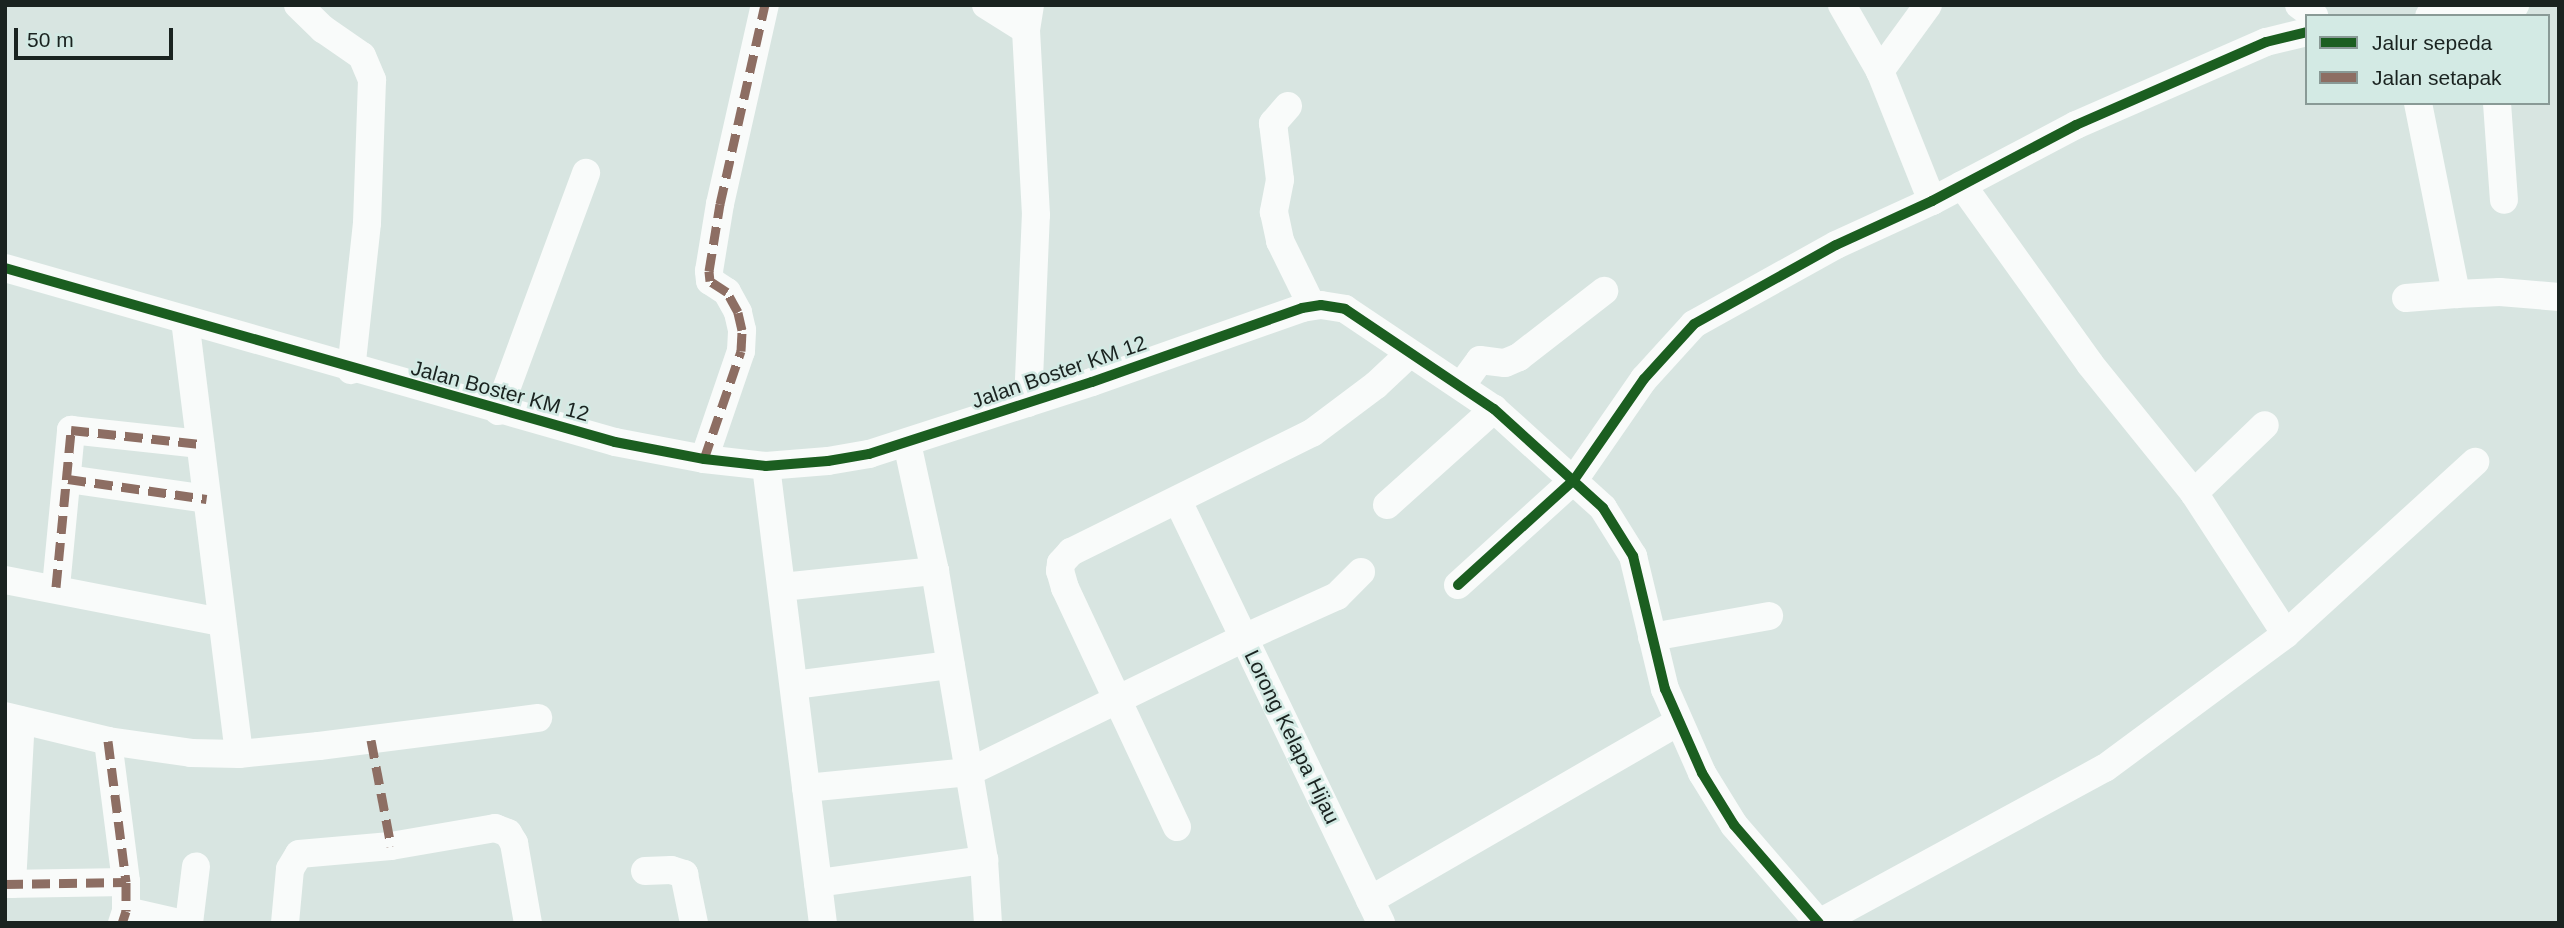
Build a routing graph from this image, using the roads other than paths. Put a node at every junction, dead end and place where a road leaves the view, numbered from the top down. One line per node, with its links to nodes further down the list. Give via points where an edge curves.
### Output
1 (298, 5): 26 (street, via 362,56 372,80 367,223)
2 (765, 5): 34 (street, via 709,271 710,281 727,292 738,312 741,351)
3 (986, 5): 8 (street)
4 (1842, 5): 10 (street)
5 (1928, 5): 10 (street)
6 (2498, 10): 7 (street)
7 (2452, 14)
8 (1028, 18): 28 (street, via 1036,215)
9 (2305, 32): 15 (street, via 2266,42 2076,125)
10 (1880, 71): 17 (street)
11 (2418, 105): 20 (street)
12 (2497, 105): 16 (street)
13 (1288, 106): 23 (street, via 1273,123 1280,180 1274,212 1280,241)
14 (586, 173): 30 (street)
15 (1962, 185): 17 (street); 39 (street, via 2090,364)
16 (2504, 200)
17 (1932, 201): 38 (street, via 1836,245 1694,324 1644,379)
18 (5, 268): 24 (street, Jalan Boster KM 12)
19 (1604, 291): 27 (street, via 1519,357 1505,363 1479,360)
20 (2456, 294): 21 (street); 22 (street)
21 (2559, 297)
22 (2406, 298)
23 (1312, 306): 25 (street, Jalan Boster KM 12, via 1345,309); 28 (street, Jalan Boster KM 12)
24 (185, 320): 26 (street, Jalan Boster KM 12); 33 (street)
25 (1409, 354): 27 (street, Jalan Boster KM 12); 41 (street, via 1376,386 1312,433)
26 (351, 370): 30 (street, Jalan Boster KM 12)
27 (1461, 386): 29 (street, Jalan Boster KM 12)
28 (1028, 403): 32 (street, Jalan Boster KM 12)
29 (1494, 409): 38 (street, Jalan Boster KM 12); 42 (street)
30 (498, 411): 34 (street, Jalan Boster KM 12, via 615,442)
31 (2265, 425): 39 (street)
32 (906, 443): 36 (street, Jalan Boster KM 12, via 828,461); 43 (street)
33 (200, 444): 37 (street, via 71,430); 40 (street)
34 (704, 459): 36 (street, Jalan Boster KM 12)
35 (2475, 462): 51 (street)
36 (766, 466): 48 (street)
37 (68, 479): 40 (street); 47 (street)
38 (1574, 480): 46 (street); 52 (street, Jalan Boster KM 12, via 1603,508 1627,545 1641,582)
39 (2194, 493): 51 (street)
40 (207, 499): 50 (street)
41 (1178, 501): 53 (street); 56 (street, via 1071,552 1061,563 1065,588)
42 (1387, 505)
43 (935, 571): 48 (street); 54 (street)
44 (1361, 572): 53 (street, via 1328,601)
45 (5, 580): 47 (street)
46 (1458, 585)
47 (56, 587): 50 (street)
48 (782, 587): 55 (street)
49 (1769, 616): 52 (street)
50 (222, 622): 61 (street)
51 (2286, 634): 80 (street, via 2105,768)
52 (1652, 637): 59 (street, Jalan Boster KM 12)
53 (1244, 638): 56 (street, Lorong Kelapa Hijau); 71 (street, Lorong Kelapa Hijau)
54 (951, 665): 55 (street); 62 (street)
55 (794, 685): 63 (street)
56 (1117, 699): 62 (street, Lorong Kelapa Hijau); 64 (street)
57 (13, 718): 60 (street); 70 (street)
58 (538, 718): 61 (street)
59 (1678, 722): 71 (street); 80 (street, Jalan Boster KM 12, via 1734,825)
60 (108, 741): 61 (street, via 191,753); 68 (street)
61 (239, 754)
62 (969, 772): 63 (street); 65 (street)
63 (807, 788): 69 (street)
64 (1177, 827)
65 (984, 860): 69 (street); 79 (street)
66 (196, 866): 74 (street)
67 (645, 871): 77 (street, via 684,874)
68 (126, 882): 70 (street); 72 (street)
69 (818, 883): 78 (street)
70 (9, 884)
71 (1376, 911)
72 (124, 917): 73 (street)
73 (179, 923)
74 (189, 923)
75 (285, 923): 76 (street, via 290,869 299,854 391,846 495,828 509,832 514,843)
76 (527, 923)
77 (694, 923)
78 (823, 923)
79 (988, 923)
80 (1819, 923)

